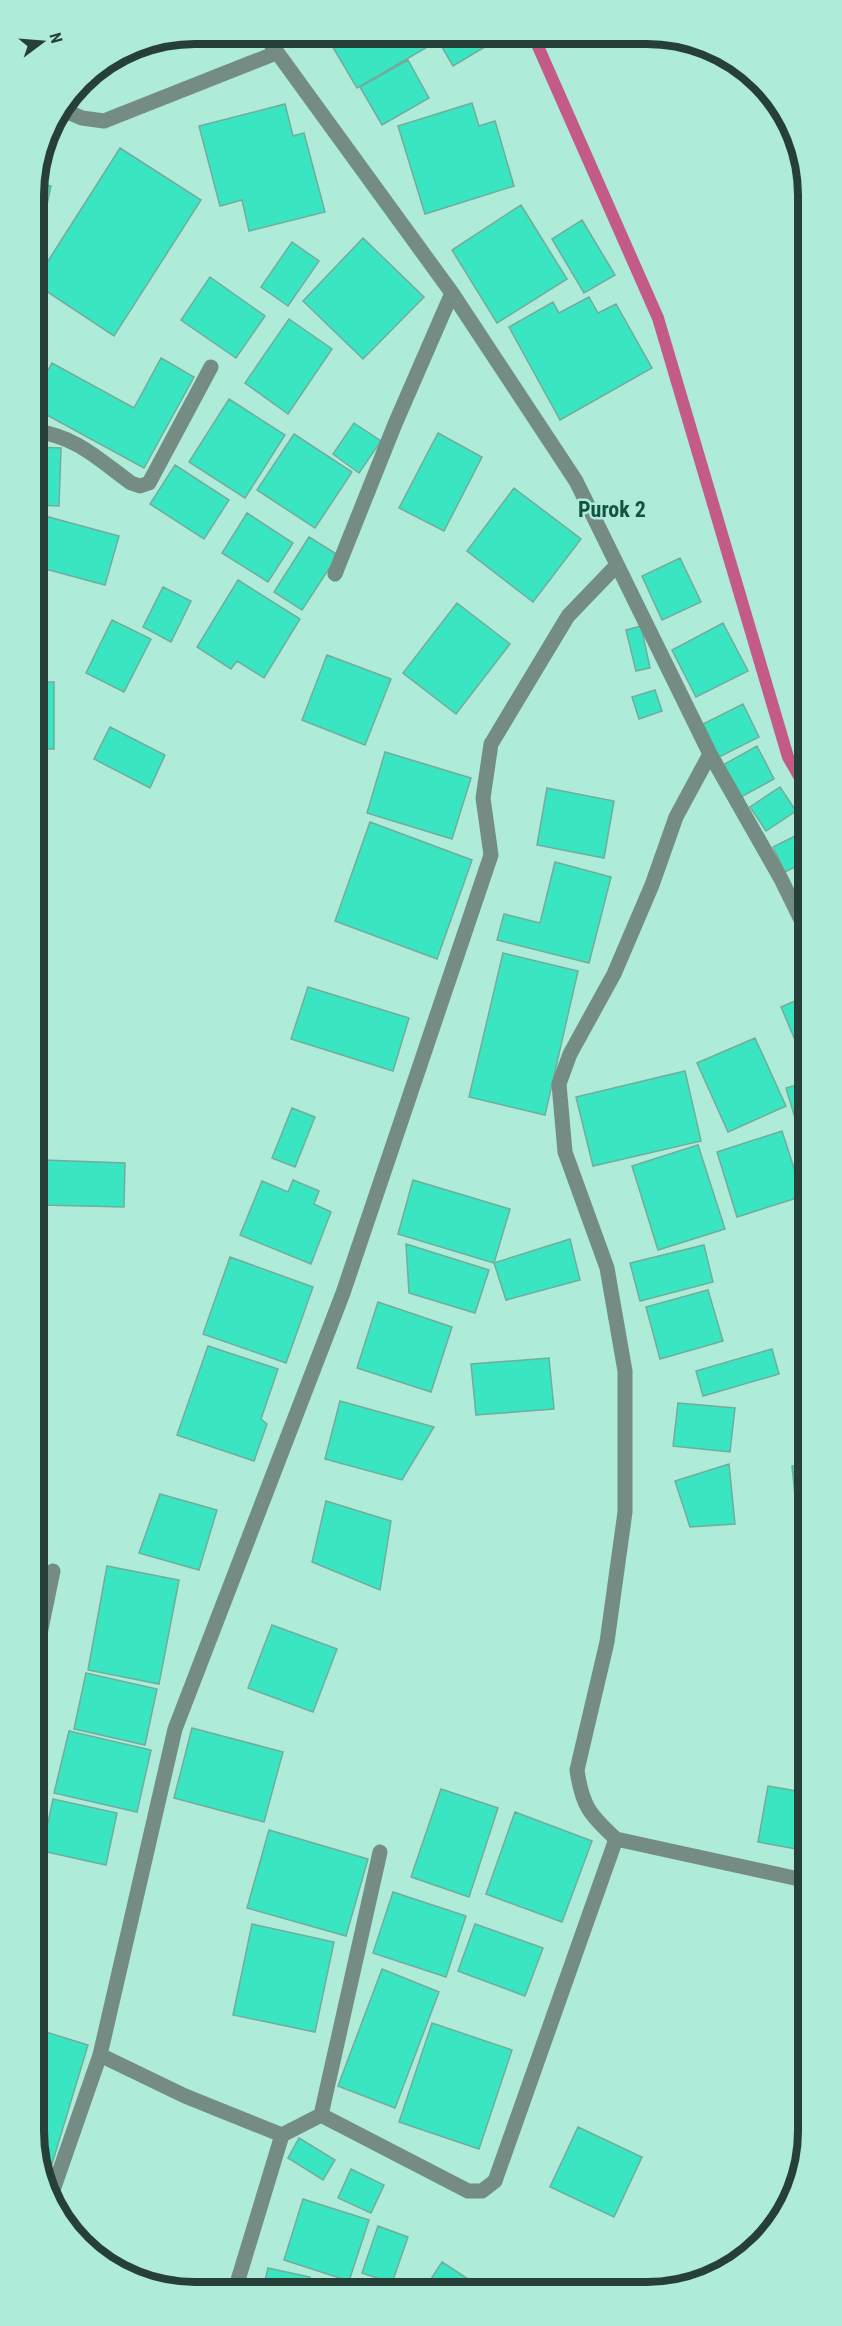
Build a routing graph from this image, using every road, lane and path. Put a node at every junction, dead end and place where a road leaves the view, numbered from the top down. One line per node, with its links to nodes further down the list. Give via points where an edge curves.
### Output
1 (270, 44): 2 (street)
2 (276, 53): 3 (street, via 104,121); 4 (street)
3 (68, 112)
4 (452, 293): 7 (street, via 576,481); 8 (street)
5 (212, 367): 6 (street, via 149,483 131,483 78,442)
6 (44, 432)
7 (617, 565): 9 (street); 16 (street, via 568,616 491,744 483,798 491,855 343,1293 175,1729)
8 (335, 574)
9 (710, 754): 10 (street); 13 (street, via 675,817 652,885 618,964 570,1054 559,1084 565,1152 607,1268 625,1371 626,1512 607,1642 577,1770 579,1789 590,1816)
10 (798, 914)
11 (53, 1571): 12 (street)
12 (44, 1614)
13 (616, 1839): 15 (street); 17 (street, via 495,2181 482,2191 468,2191)
14 (380, 1852): 17 (street)
15 (798, 1879)
16 (100, 2055): 18 (street, via 185,2096); 19 (street)
17 (321, 2115): 18 (street)
18 (282, 2135): 20 (street)
19 (54, 2186)
20 (237, 2282)

